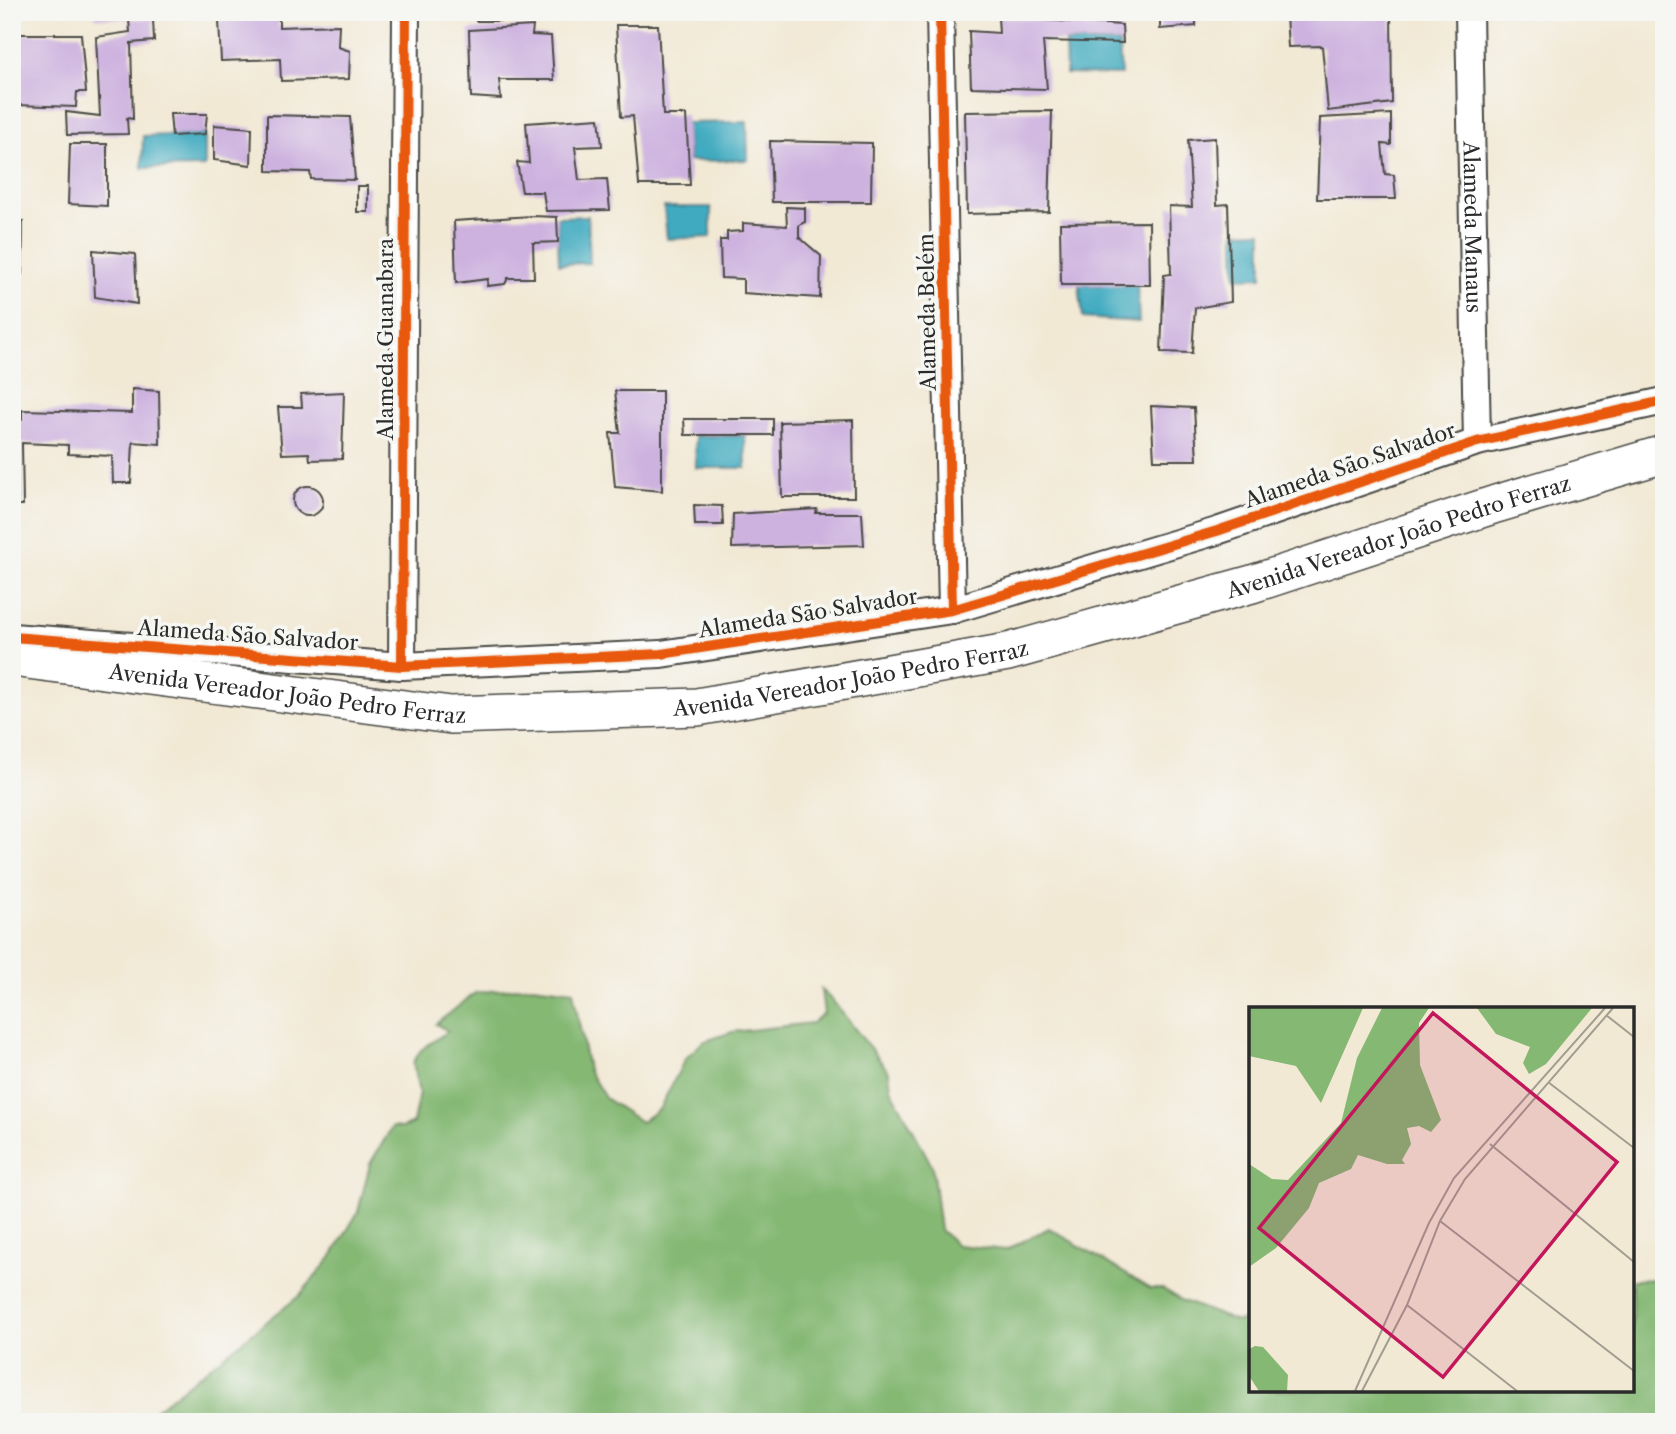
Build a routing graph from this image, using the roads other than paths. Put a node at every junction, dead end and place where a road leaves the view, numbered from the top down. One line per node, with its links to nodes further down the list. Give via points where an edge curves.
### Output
1 (407, 12): 10 (street, Alameda Guanabara)
2 (940, 12): 7 (street, Alameda Belém)
3 (1469, 12): 5 (street, Alameda Manaus)
4 (1664, 401): 5 (street, Alameda São Salvador)
5 (1477, 442): 7 (street, Alameda São Salvador, via 1217,531)
6 (1664, 454): 9 (main road, Avenida Vereador João Pedro Ferraz, via 1252,584 1008,652 697,707 451,715)
7 (952, 610): 10 (street, Alameda São Salvador, via 661,654)
8 (12, 637): 10 (street, Alameda São Salvador)
9 (12, 658)
10 (402, 666)

